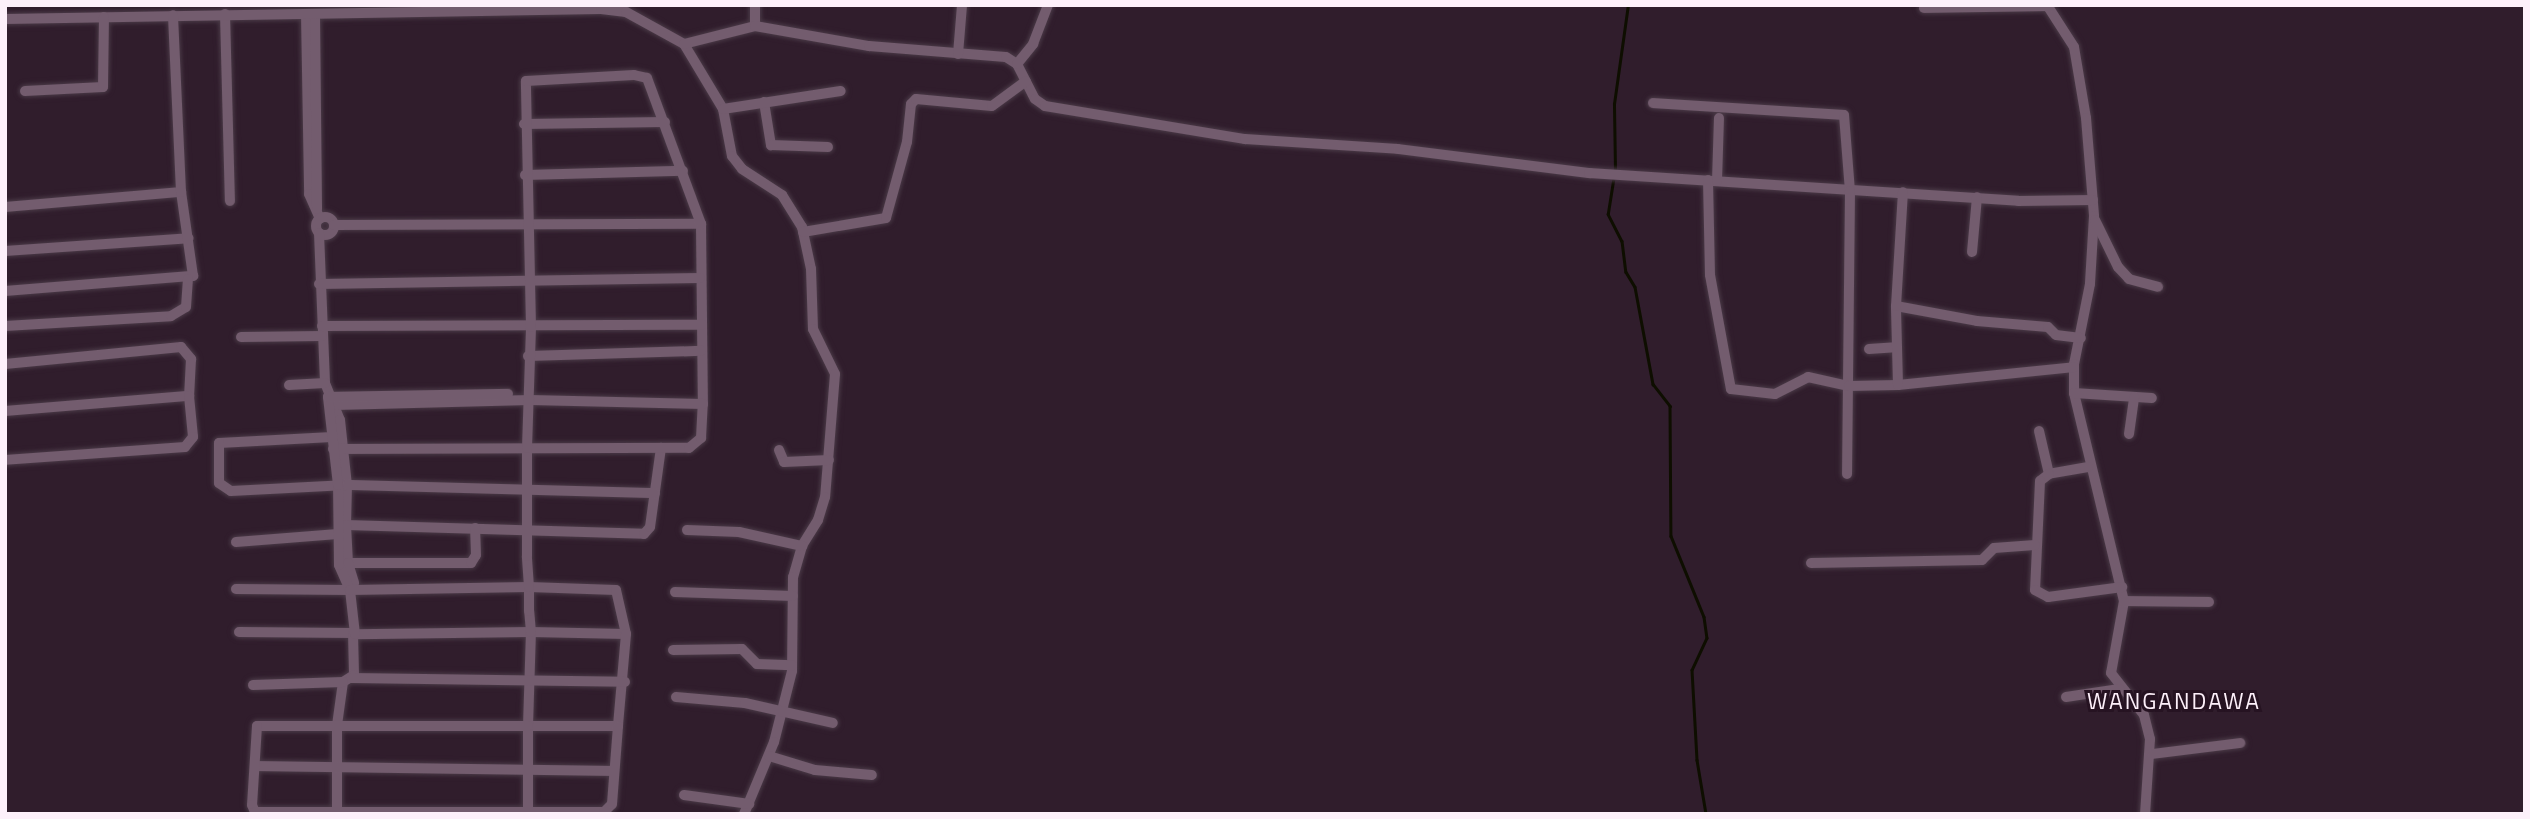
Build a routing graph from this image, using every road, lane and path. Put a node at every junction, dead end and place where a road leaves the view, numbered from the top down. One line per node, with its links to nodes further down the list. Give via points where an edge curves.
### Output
1 (755, 5): 13 (street)
2 (962, 5): 15 (street)
3 (1048, 5): 16 (street, via 1033,44)
4 (2048, 6): 5 (street); 34 (street, via 2071,41 2079,64)
5 (1924, 8)
6 (625, 9): 9 (street); 14 (street)
7 (148, 10): 10 (street); 11 (street)
8 (225, 14): 9 (street); 10 (street); 35 (street)
9 (310, 14): 37 (street, via 309,194)
10 (173, 15): 31 (street)
11 (104, 17): 12 (street); 18 (street, via 103,87)
12 (5, 19)
13 (755, 26): 14 (street); 15 (street, via 869,46)
14 (684, 44): 22 (street)
15 (958, 54): 16 (street, via 1006,57)
16 (1017, 64): 17 (street)
17 (1026, 81): 29 (street, via 1045,106 1245,139 1398,149 1590,173); 42 (street, via 992,106 916,99 911,104 907,142 886,218)
18 (25, 91)
19 (841, 91): 20 (street)
20 (764, 102): 22 (street); 26 (street, via 771,145)
21 (1653, 103): 30 (street, via 1841,113)
22 (723, 109): 42 (street, via 732,156 782,195)
23 (1720, 118): 29 (street)
24 (665, 122): 25 (street); 25 (street, via 650,83 634,75 530,78 525,86); 27 (street)
25 (524, 124): 28 (street)
26 (828, 147)
27 (683, 171): 28 (street); 39 (street)
28 (525, 175): 41 (street)
29 (1713, 181): 30 (street); 69 (street, via 1707,244 1728,387 1775,394 1814,377)
30 (1850, 191): 32 (street); 69 (street)
31 (181, 192): 36 (street); 44 (street)
32 (1903, 192): 33 (street); 53 (street)
33 (1978, 197): 34 (street); 46 (street)
34 (2093, 200): 38 (street)
35 (230, 201)
36 (5, 207)
37 (318, 214): 40 (street); 43 (street)
38 (2094, 216): 51 (street, via 2123,273); 59 (street)
39 (701, 224): 41 (street); 47 (street)
40 (334, 225): 41 (street); 43 (street, via 329,234)
41 (527, 227): 49 (street)
42 (803, 232): 86 (street, via 811,269 813,329 835,374)
43 (320, 233): 50 (street)
44 (189, 237): 45 (street); 48 (street, via 194,273)
45 (5, 251)
46 (1972, 252)
47 (700, 278): 49 (street); 54 (street)
48 (188, 279): 52 (street); 55 (street, via 186,307 171,316)
49 (529, 279): 50 (street); 56 (street)
50 (319, 284): 57 (street)
51 (2158, 287)
52 (5, 292)
53 (1896, 306): 59 (street, via 1987,323 2048,327 2056,335); 60 (street)
54 (702, 325): 56 (street); 62 (street)
55 (5, 326)
56 (531, 327): 57 (street); 63 (street)
57 (322, 331): 58 (street); 66 (street)
58 (241, 337)
59 (2081, 338): 65 (street)
60 (1895, 347): 61 (street); 68 (street)
61 (1869, 349)
62 (701, 351): 63 (street); 76 (street)
63 (528, 356): 72 (street)
64 (5, 364): 71 (street, via 181,348 191,359)
65 (2074, 368): 68 (street); 70 (street)
66 (325, 383): 67 (street); 75 (street)
67 (289, 385)
68 (1898, 385): 69 (street)
69 (1849, 386): 88 (street)
70 (2074, 393): 73 (street); 87 (street)
71 (189, 396): 77 (street); 85 (street, via 193,437 189,446)
72 (530, 397): 75 (street); 76 (street); 81 (street)
73 (2134, 397): 74 (street); 79 (street)
74 (2152, 398)
75 (332, 401): 80 (street); 83 (street)
76 (703, 404): 82 (street, via 699,442 689,448)
77 (5, 411)
78 (2039, 431): 89 (street)
79 (2129, 435)
80 (332, 437): 83 (street); 90 (street, via 219,443 216,477 231,492)
81 (527, 448): 82 (street); 83 (street); 91 (street)
82 (662, 448): 92 (street)
83 (339, 449): 90 (street)
84 (779, 450): 86 (street, via 784,461)
85 (5, 460)
86 (829, 460): 100 (street, via 823,506)
87 (2088, 467): 89 (street); 105 (street)
88 (1847, 474)
89 (2049, 474): 99 (street, via 2038,487)
90 (342, 485): 91 (street); 93 (street); 97 (street)
91 (529, 490): 92 (street); 95 (street)
92 (655, 494): 95 (street, via 649,530 644,534)
93 (346, 524): 94 (street); 102 (street)
94 (475, 528): 95 (street); 102 (street, via 476,555 471,563)
95 (528, 530): 104 (street)
96 (687, 530): 100 (street, via 739,532)
97 (338, 534): 98 (street); 102 (street)
98 (236, 542)
99 (2035, 545): 101 (street, via 1994,548 1982,560); 105 (street, via 2035,590 2043,597)
100 (802, 546): 108 (street)
101 (1811, 563)
102 (343, 564): 103 (street)
103 (352, 586): 104 (street); 106 (street); 113 (street)
104 (529, 587): 112 (street); 114 (street, via 617,590)
105 (2122, 587): 109 (street)
106 (236, 589)
107 (676, 592): 108 (street)
108 (793, 596): 116 (street)
109 (2124, 601): 110 (street); 121 (street, via 2110,669)
110 (2209, 602)
111 (239, 632): 113 (street)
112 (531, 632): 113 (street); 114 (street); 118 (street)
113 (354, 633): 117 (street)
114 (626, 634): 119 (street)
115 (673, 650): 116 (street, via 742,649 757,664)
116 (792, 665): 124 (street)
117 (347, 680): 118 (street); 120 (street); 126 (street)
118 (530, 680): 119 (street); 127 (street)
119 (625, 682): 128 (street)
120 (253, 685)
121 (2119, 689): 122 (street); 130 (street, via 2144,715)
122 (2066, 697)
123 (676, 698): 124 (street)
124 (789, 712): 125 (street); 131 (street)
125 (833, 723)
126 (337, 725): 127 (street); 132 (street, via 257,726); 133 (street)
127 (528, 726): 128 (street); 134 (street)
128 (618, 726): 135 (street)
129 (2240, 743): 130 (street)
130 (2152, 754): 141 (street)
131 (775, 759): 136 (street); 138 (street)
132 (257, 766): 133 (street); 140 (street, via 253,811)
133 (338, 766): 134 (street); 140 (street)
134 (529, 770): 135 (street); 139 (street)
135 (612, 771): 139 (street, via 612,804 604,812)
136 (872, 775)
137 (684, 795): 138 (street)
138 (746, 809)
139 (528, 810): 140 (street)
140 (337, 811)
141 (2145, 814)

